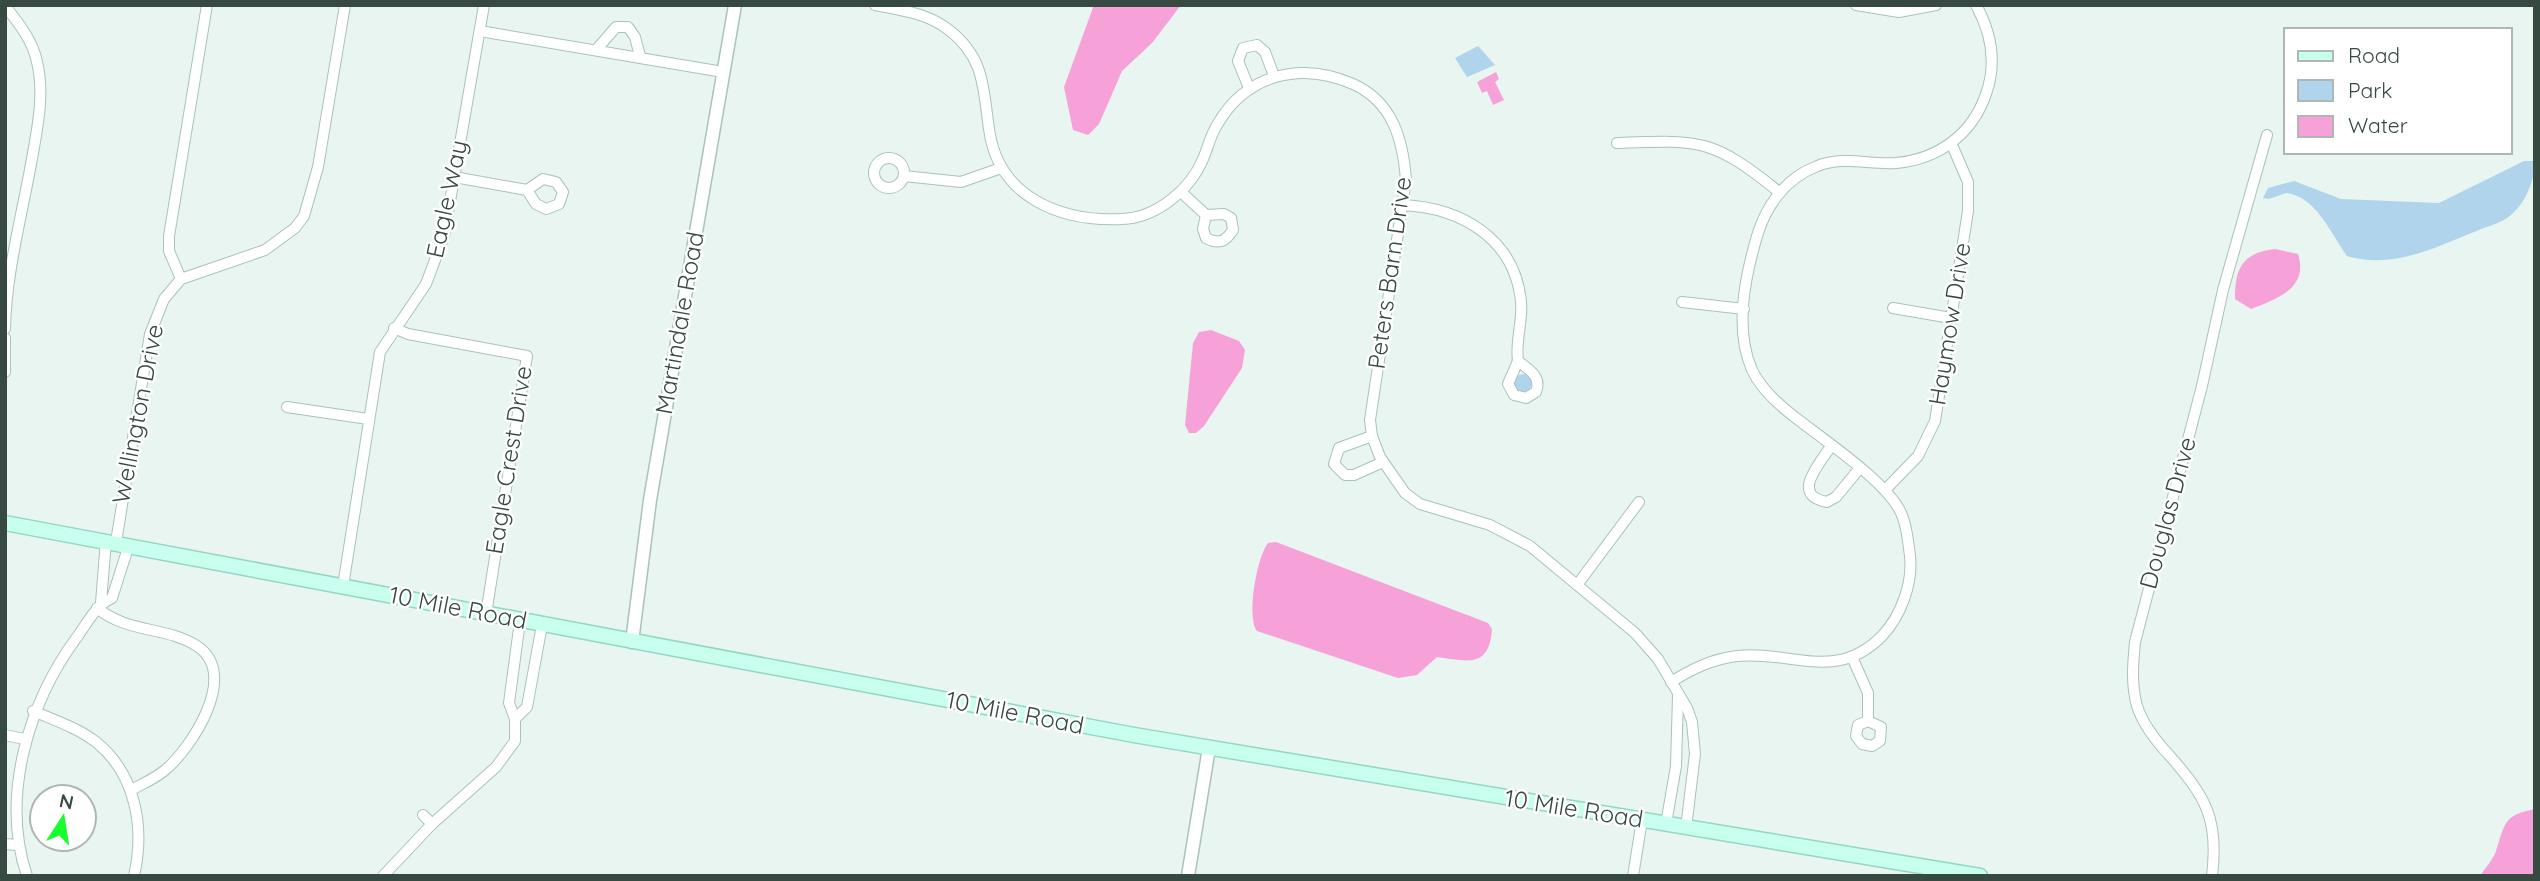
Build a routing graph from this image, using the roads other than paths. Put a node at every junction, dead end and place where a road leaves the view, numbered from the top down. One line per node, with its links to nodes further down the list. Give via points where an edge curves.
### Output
1 (207, 5): 28 (street, via 169,236 169,251)
2 (345, 5): 28 (street, via 318,167 304,216 265,250)
3 (484, 5): 11 (street, Eagle Way)
4 (735, 5): 14 (street, Martindale Road)
5 (874, 5): 10 (street, Peters Barn Drive)
6 (1856, 5): 7 (street, via 1899,12)
7 (1936, 5)
8 (1976, 5): 19 (street, via 1993,50 1991,79 1982,107)
9 (5, 6): 34 (street, via 30,42 41,92)
10 (922, 10): 20 (street, Peters Barn Drive, via 950,31 978,64)
11 (480, 31): 12 (street); 22 (street, Eagle Way)
12 (596, 50): 13 (street); 13 (street, via 616,27 628,27)
13 (640, 57): 14 (street)
14 (723, 72): 54 (street, Martindale Road, via 652,489)
15 (1274, 76): 16 (street, Peters Barn Drive); 16 (street, via 1265,52 1257,45 1243,48 1238,61); 26 (street, Peters Barn Drive, via 1308,71 1331,75 1359,87 1384,107 1401,140)
16 (1250, 88): 24 (street, Peters Barn Drive, via 1217,124 1204,159)
17 (2267, 135): 78 (street, Douglas Drive, via 2223,290 2138,630 2133,668 2137,706 2147,729 2208,806 2214,830)
18 (1617, 143): 25 (street, via 1677,141 1719,149)
19 (1951, 145): 25 (street, via 1895,163 1843,159 1814,167); 32 (street, Haymow Drive, via 1968,182 1968,211)
20 (1001, 168): 21 (street, via 961,181); 24 (street, Peters Barn Drive, via 1043,207 1082,218 1141,216)
21 (904, 176)
22 (454, 177): 23 (street); 33 (street, Eagle Way, via 435,263 416,302)
23 (527, 190)
24 (1181, 192): 27 (street)
25 (1779, 192): 31 (street, via 1758,234)
26 (1404, 205): 36 (street, via 1454,214 1475,225 1501,250 1514,273 1521,301); 40 (street, Peters Barn Drive, via 1373,399)
27 (1206, 215)
28 (181, 279): 47 (street, Wellington Drive, via 164,299 150,334)
29 (1682, 302): 31 (street)
30 (1892, 308): 32 (street)
31 (1744, 309): 41 (street, via 1742,326 1753,371 1778,404)
32 (1951, 318): 44 (street, Haymow Drive, via 1935,421 1918,456)
33 (394, 327): 39 (street, Eagle Way, via 380,352); 51 (street, Eagle Crest Drive, via 408,334 527,356)
34 (5, 330)
35 (5, 338): 37 (street)
36 (1518, 362)
37 (5, 372)
38 (287, 407): 39 (street)
39 (368, 419): 49 (street, Eagle Way)
40 (1372, 436): 42 (street, Peters Barn Drive); 42 (street, via 1339,448 1334,464 1345,475 1354,475)
41 (1831, 446): 43 (street); 43 (street, via 1809,482 1815,500 1827,502 1836,497)
42 (1383, 462): 48 (street, Peters Barn Drive, via 1405,493 1420,504 1512,535)
43 (1859, 469): 44 (street)
44 (1886, 489): 55 (street, via 1901,513 1910,553 1910,582 1904,602 1883,635)
45 (1639, 502): 48 (street)
46 (5, 523): 47 (main road, 10 Mile Road)
47 (117, 542): 49 (main road, 10 Mile Road); 50 (street); 50 (street, via 112,598)
48 (1577, 585): 56 (street, Peters Barn Drive, via 1634,633)
49 (342, 586): 51 (main road, 10 Mile Road)
50 (99, 606): 58 (street, via 46,682); 64 (street, via 117,622 199,647 211,659 214,673 198,731 166,770)
51 (486, 614): 52 (main road, 10 Mile Road)
52 (520, 621): 53 (main road, 10 Mile Road); 59 (street, via 509,703)
53 (542, 625): 54 (main road, 10 Mile Road); 59 (street, via 527,707)
54 (632, 642): 63 (main road, 10 Mile Road)
55 (1852, 657): 56 (street, via 1816,663 1738,656 1693,669); 60 (street, via 1868,693)
56 (1671, 682): 57 (street, Peters Barn Drive)
57 (1678, 695): 68 (street, Peters Barn Drive, via 1677,757); 69 (street, Peters Barn Drive, via 1692,722 1695,754)
58 (33, 710): 62 (street); 64 (street, via 96,743 122,770)
59 (516, 719): 67 (street, via 515,741 496,768)
60 (1868, 721)
61 (5, 735): 62 (street)
62 (24, 739): 71 (street, via 14,785)
63 (1209, 748): 66 (main road, 10 Mile Road); 75 (street)
64 (131, 790): 73 (street, via 139,838)
65 (423, 815): 67 (street)
66 (1642, 820): 68 (main road, 10 Mile Road); 76 (street)
67 (432, 824): 74 (street)
68 (1666, 824): 69 (main road, 10 Mile Road)
69 (1686, 828): 77 (main road, 10 Mile Road)
70 (5, 844): 71 (street)
71 (17, 845): 72 (street)
72 (27, 876)
73 (134, 876)
74 (383, 876)
75 (1188, 876)
76 (1633, 876)
77 (1980, 876)
78 (2212, 876)

